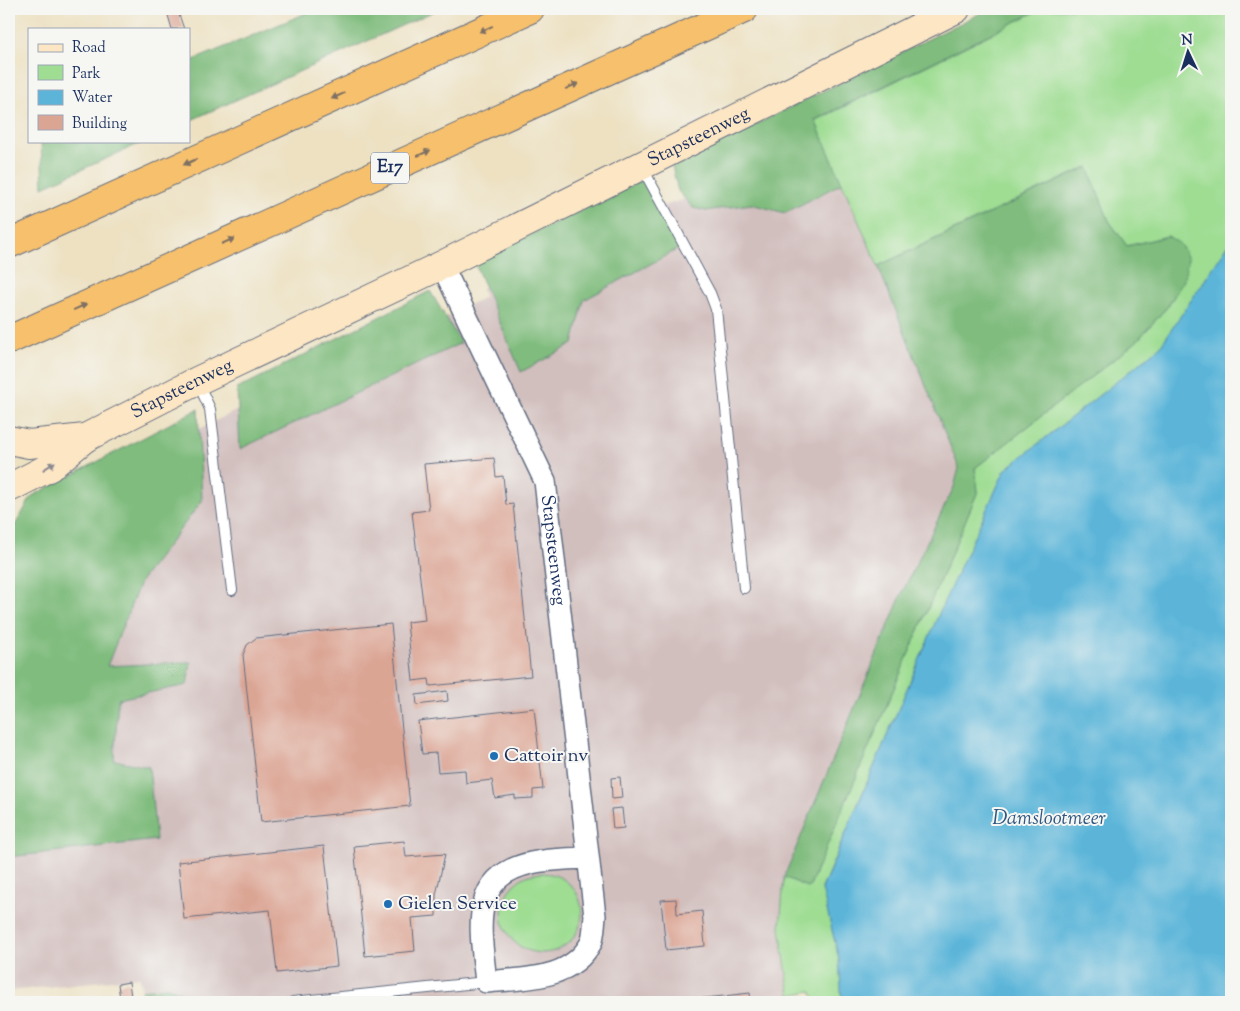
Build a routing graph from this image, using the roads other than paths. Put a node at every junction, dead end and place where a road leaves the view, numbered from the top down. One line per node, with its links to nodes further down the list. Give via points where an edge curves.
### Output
1 (530, 9): 5 (highway, one-way to 5)
2 (744, 9): 7 (highway, E17, one-way to 2)
3 (956, 9): 4 (street, Stapsteenweg)
4 (641, 164): 6 (street, Stapsteenweg); 12 (lane, via 716,309)
5 (9, 244)
6 (442, 265): 8 (street, Stapsteenweg); 14 (street, Stapsteenweg, via 546,481)
7 (9, 340)
8 (197, 381): 9 (street, Stapsteenweg); 13 (lane, via 210,409)
9 (85, 438): 10 (street, Stapsteenweg, via 28,444); 11 (street, Stapsteenweg, one-way to 9, via 50,467)
10 (9, 440)
11 (9, 488)
12 (744, 588)
13 (232, 590)
14 (588, 858): 15 (street, via 532,863 509,870 494,882 482,903 480,927); 15 (street, Stapsteenweg, via 595,916 592,941 575,964 550,975)
15 (486, 982): 16 (lane)
16 (293, 1002)

